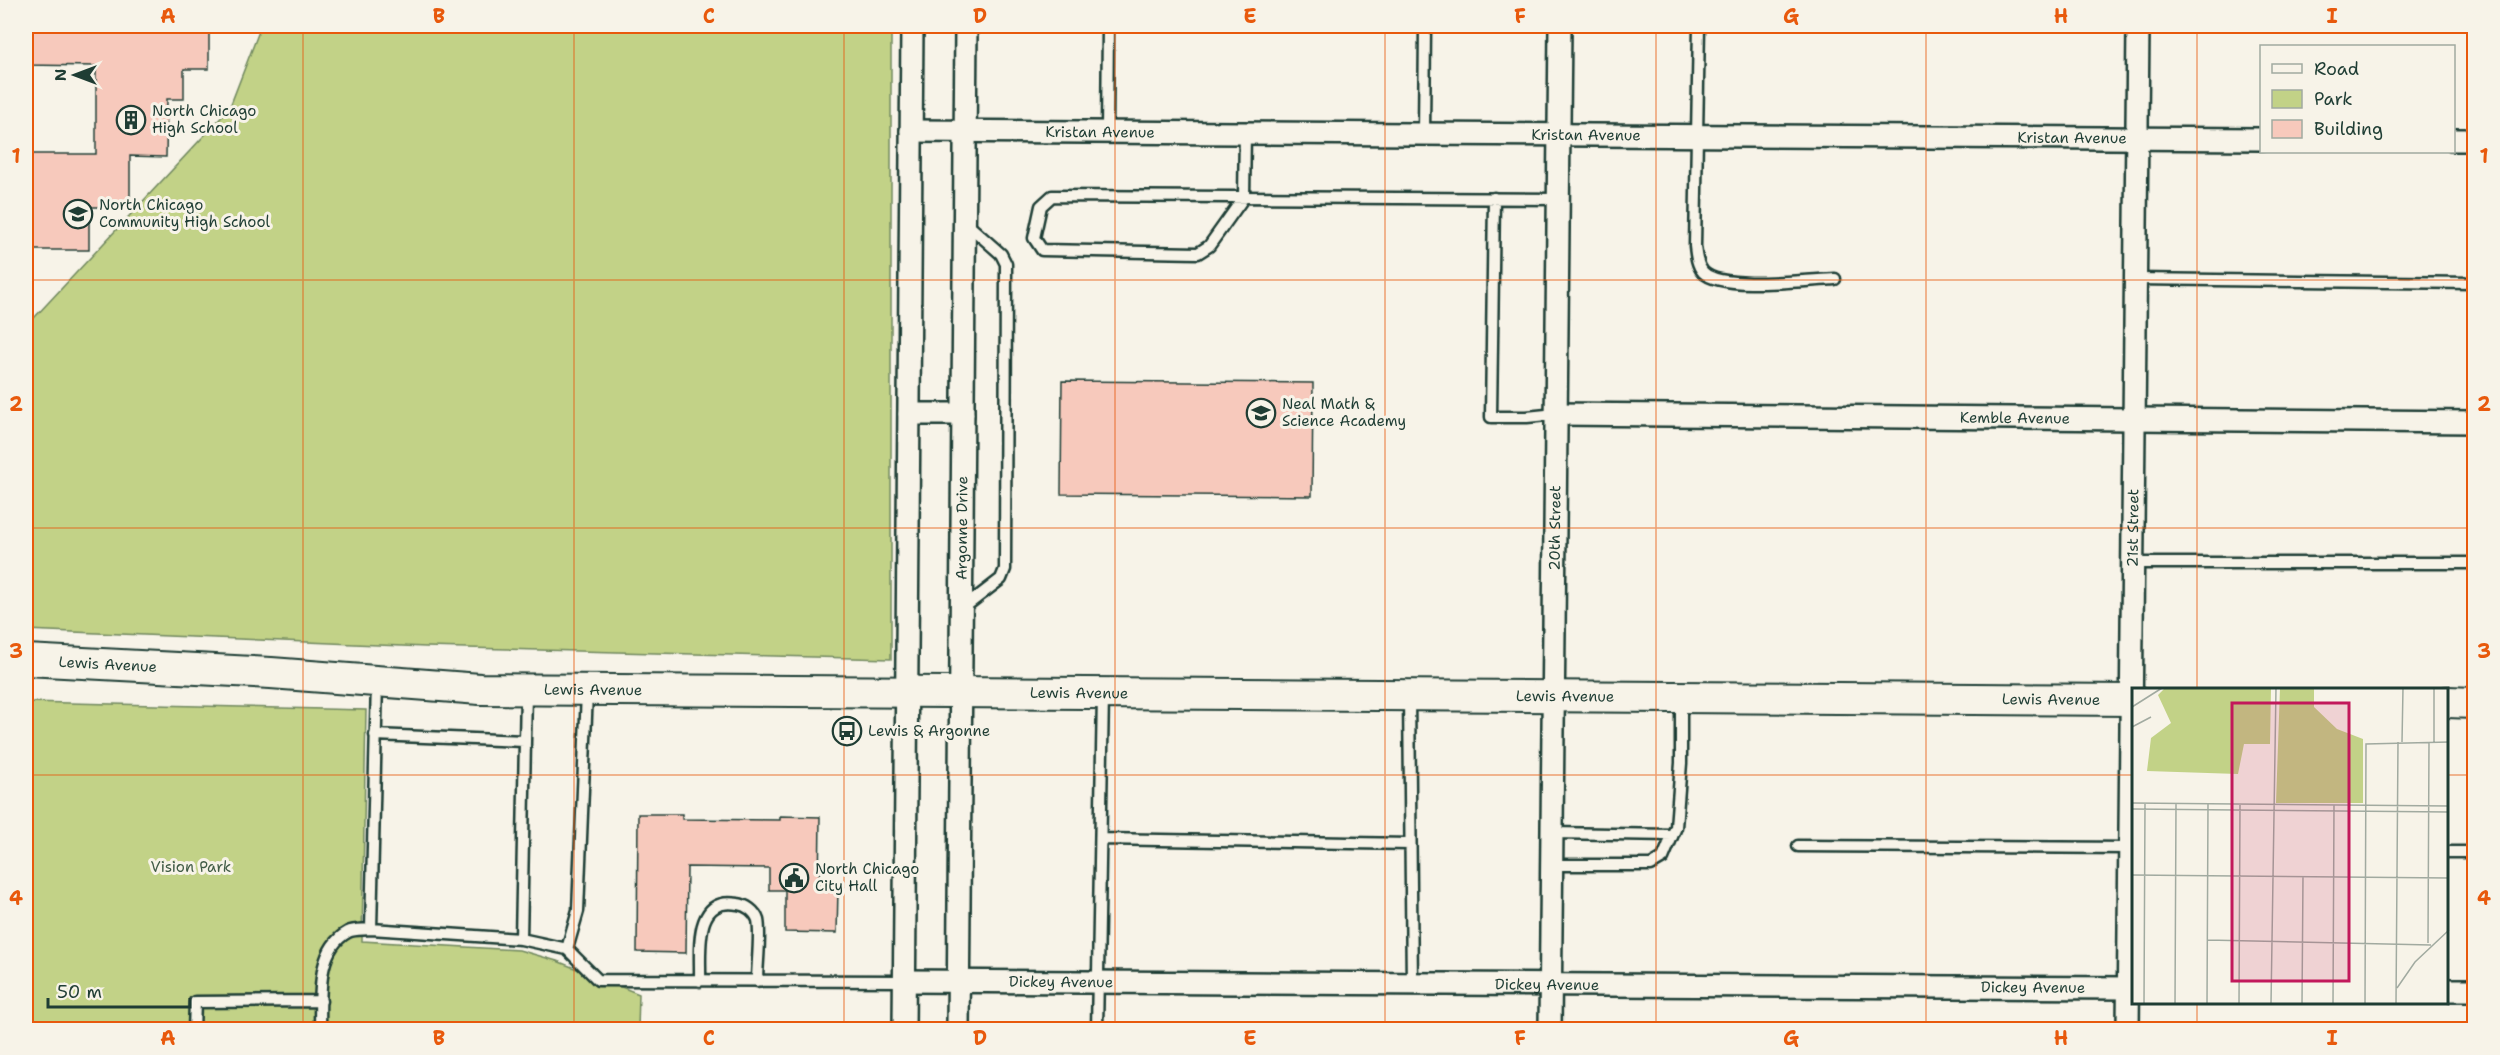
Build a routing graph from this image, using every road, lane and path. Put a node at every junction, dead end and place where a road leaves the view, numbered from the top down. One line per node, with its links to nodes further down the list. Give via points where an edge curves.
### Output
1 (912, 26): 8 (street)
2 (966, 26): 9 (street, Argonne Drive)
3 (1108, 26): 10 (lane)
4 (1425, 26): 12 (lane)
5 (1560, 26): 13 (street, 20th Street)
6 (1699, 26): 14 (lane)
7 (2138, 26): 15 (street, 21st Street)
8 (911, 131): 9 (street, Kristan Avenue); 26 (street)
9 (965, 132): 10 (street, Kristan Avenue); 22 (street, Argonne Drive)
10 (1107, 132): 11 (street, Kristan Avenue)
11 (1245, 133): 12 (street, Kristan Avenue); 19 (lane)
12 (1424, 134): 13 (street, Kristan Avenue)
13 (1559, 135): 14 (street, Kristan Avenue); 21 (street, 20th Street)
14 (1697, 136): 15 (street, Kristan Avenue); 23 (lane, via 1695,246 1702,271 1711,278 1742,283)
15 (2137, 138): 16 (street, Kristan Avenue); 24 (street, 21st Street)
16 (2260, 139)
17 (2455, 140): 18 (street)
18 (2475, 140)
19 (1244, 197): 19 (lane, via 1052,196 1041,206 1034,238 1042,250 1198,253 1209,246); 20 (lane)
20 (1494, 198): 21 (lane); 28 (lane, via 1491,417)
21 (1558, 199): 28 (street, 20th Street)
22 (964, 222): 27 (street, Argonne Drive); 33 (lane, via 1001,254 1006,264 1005,569 1001,579)
23 (1835, 279)
24 (2135, 279): 25 (lane); 29 (street, 21st Street)
25 (2475, 283)
26 (909, 414): 27 (street); 39 (street)
27 (963, 414): 33 (street, Argonne Drive)
28 (1556, 414): 29 (street, Kemble Avenue); 43 (street, 20th Street)
29 (2134, 419): 30 (street, Kemble Avenue); 31 (street, 21st Street)
30 (2475, 422)
31 (2133, 563): 32 (lane); 36 (street, 21st Street)
32 (2475, 563)
33 (962, 609): 40 (street, Argonne Drive)
34 (26, 660): 35 (main road, Lewis Avenue)
35 (377, 681): 37 (main road, Lewis Avenue); 48 (lane)
36 (2133, 688)
37 (526, 689): 38 (main road, Lewis Avenue); 49 (lane)
38 (587, 689): 39 (main road, Lewis Avenue); 62 (lane, via 578,910)
39 (907, 690): 40 (main road, Lewis Avenue); 65 (street)
40 (961, 690): 41 (main road, Lewis Avenue); 66 (street, Argonne Drive)
41 (1103, 692): 42 (main road, Lewis Avenue); 53 (lane)
42 (1409, 694): 43 (main road, Lewis Avenue); 54 (lane)
43 (1553, 695): 44 (main road, Lewis Avenue); 51 (street, 20th Street)
44 (1681, 696): 45 (main road, Lewis Avenue); 52 (lane, via 1681,763)
45 (2132, 700)
46 (2449, 702): 47 (main road)
47 (2475, 703)
48 (375, 735): 49 (lane); 60 (lane)
49 (525, 741): 61 (lane)
50 (2132, 749): 56 (street, 21st Street)
51 (1552, 833): 52 (lane); 59 (street, 20th Street)
52 (1672, 834): 59 (lane, via 1663,858 1651,865)
53 (1101, 839): 54 (lane); 67 (lane)
54 (1410, 844): 68 (lane)
55 (1798, 846): 56 (lane)
56 (2130, 848): 70 (street, 21st Street)
57 (2449, 852): 58 (lane)
58 (2475, 852)
59 (1551, 865): 69 (street, 20th Street)
60 (371, 929): 61 (lane); 73 (lane, via 349,931 335,943 326,958)
61 (521, 939): 62 (lane)
62 (567, 949): 63 (lane, via 598,980)
63 (700, 981): 64 (lane); 64 (lane, via 702,924 707,913 718,905 732,903 748,908 758,921)
64 (757, 981): 65 (lane)
65 (905, 981): 66 (street, Dickey Avenue); 76 (street)
66 (959, 981): 67 (street, Dickey Avenue); 77 (street, Argonne Drive)
67 (1098, 982): 68 (street, Dickey Avenue); 78 (lane)
68 (1412, 984): 69 (street, Dickey Avenue)
69 (1550, 984): 70 (street, Dickey Avenue); 79 (street, 20th Street)
70 (2131, 988): 80 (street, 21st Street)
71 (2449, 990): 72 (street)
72 (2475, 990)
73 (321, 1001): 74 (lane, via 195,1002); 75 (lane)
74 (195, 1029)
75 (320, 1029)
76 (904, 1029)
77 (958, 1029)
78 (1097, 1029)
79 (1550, 1029)
80 (2128, 1029)

